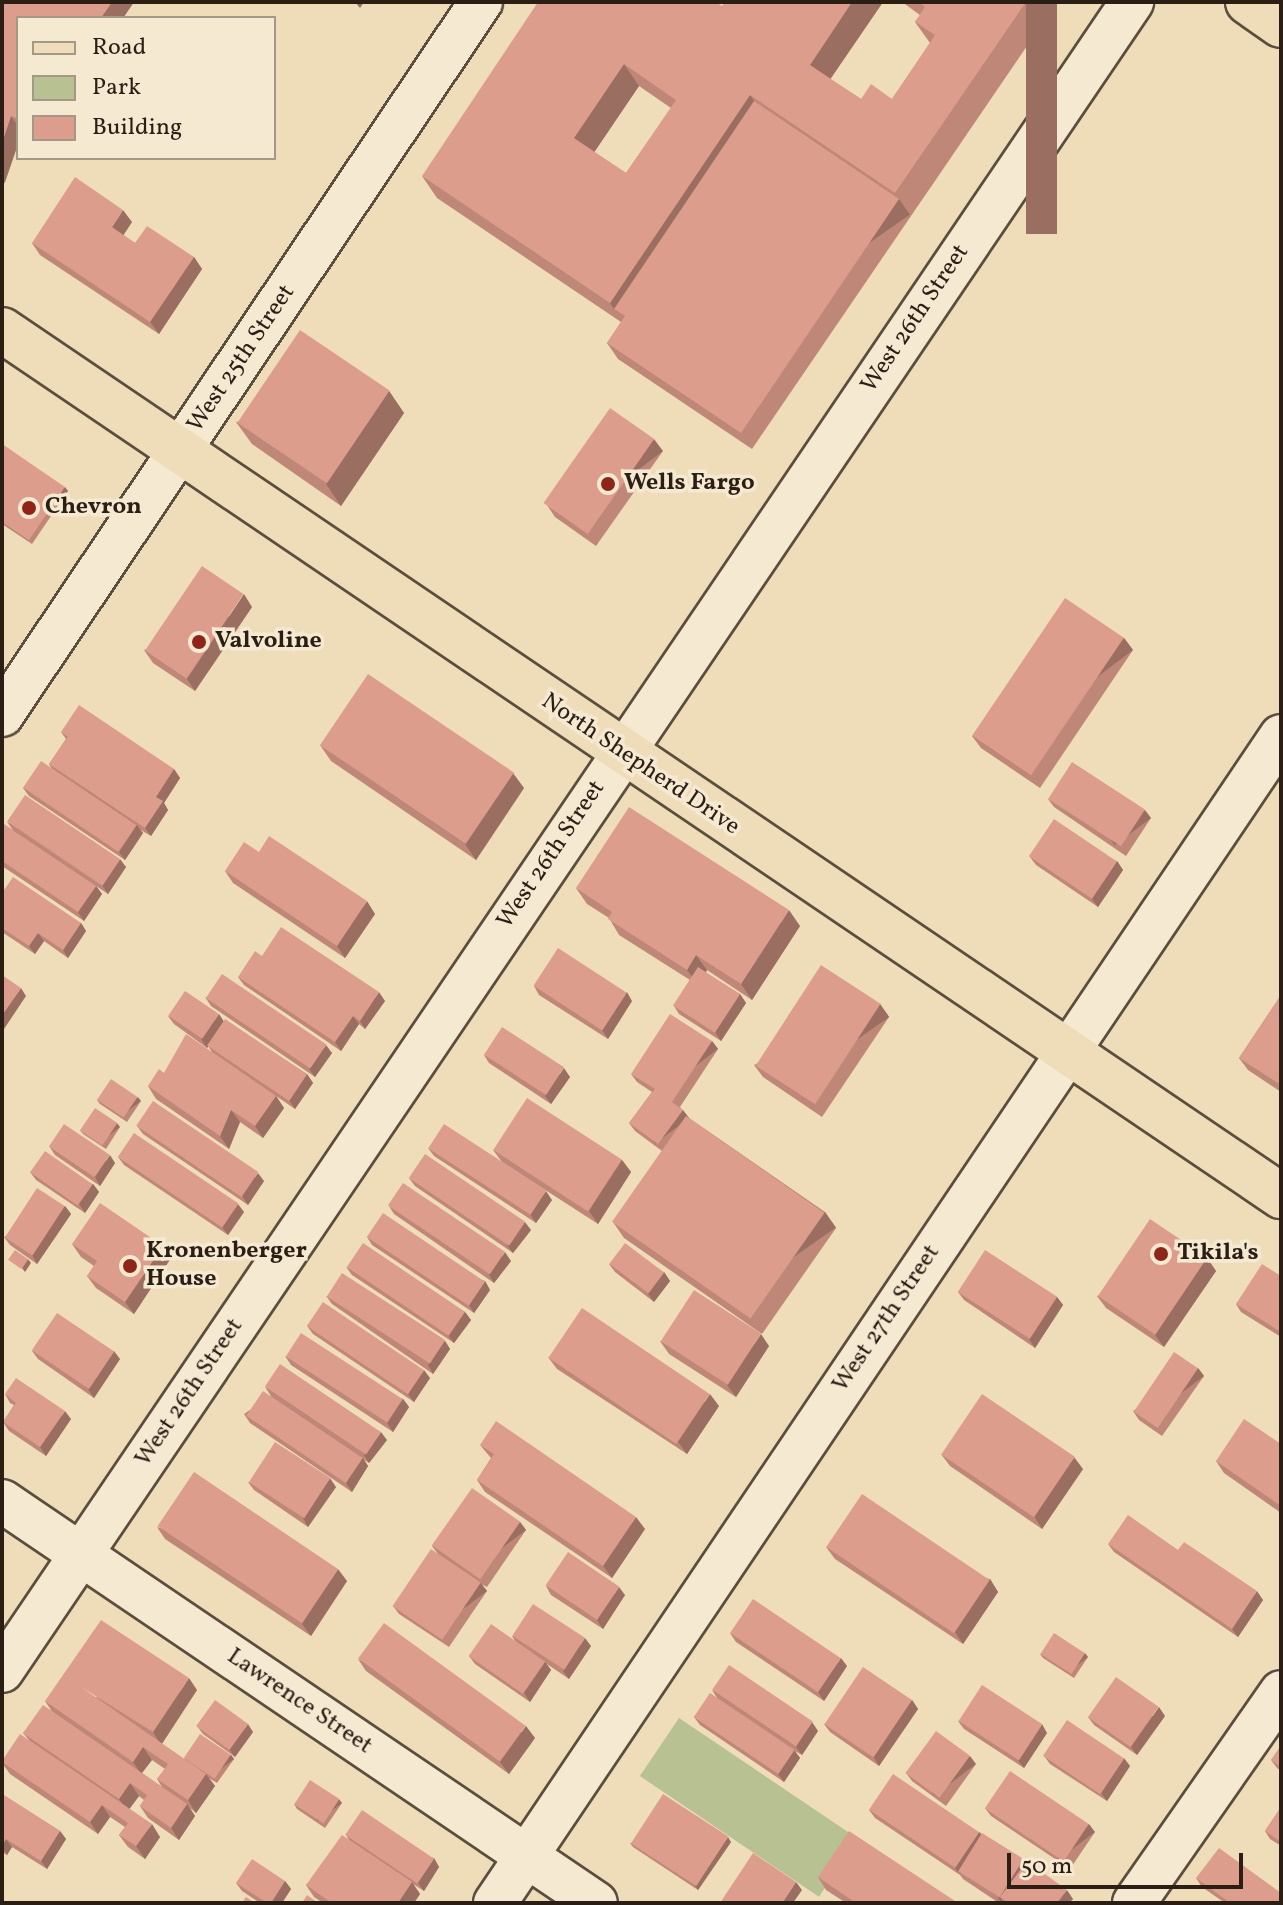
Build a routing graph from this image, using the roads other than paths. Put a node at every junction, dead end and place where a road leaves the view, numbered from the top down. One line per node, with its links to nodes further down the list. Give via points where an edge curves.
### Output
1 (481, 2): 6 (street, West 25th Street)
2 (1132, 2): 9 (street, West 26th Street)
3 (1248, 2): 4 (main road)
4 (1281, 25)
5 (2, 330): 6 (main road, North Shepherd Drive)
6 (182, 451): 7 (street, West 25th Street); 9 (main road, North Shepherd Drive)
7 (2, 715)
8 (1281, 736): 10 (street, West 27th Street)
9 (621, 753): 10 (main road, North Shepherd Drive); 13 (street, West 26th Street)
10 (1066, 1054): 11 (main road, North Shepherd Drive); 16 (street, West 27th Street)
11 (1281, 1196)
12 (2, 1501): 13 (street, Lawrence Street)
13 (81, 1554): 14 (street, West 26th Street); 16 (street, Lawrence Street)
14 (2, 1671)
15 (1281, 1692): 19 (street)
16 (527, 1856): 17 (street, West 27th Street); 18 (street, Lawrence Street)
17 (495, 1903)
18 (596, 1903)
19 (1134, 1903)

